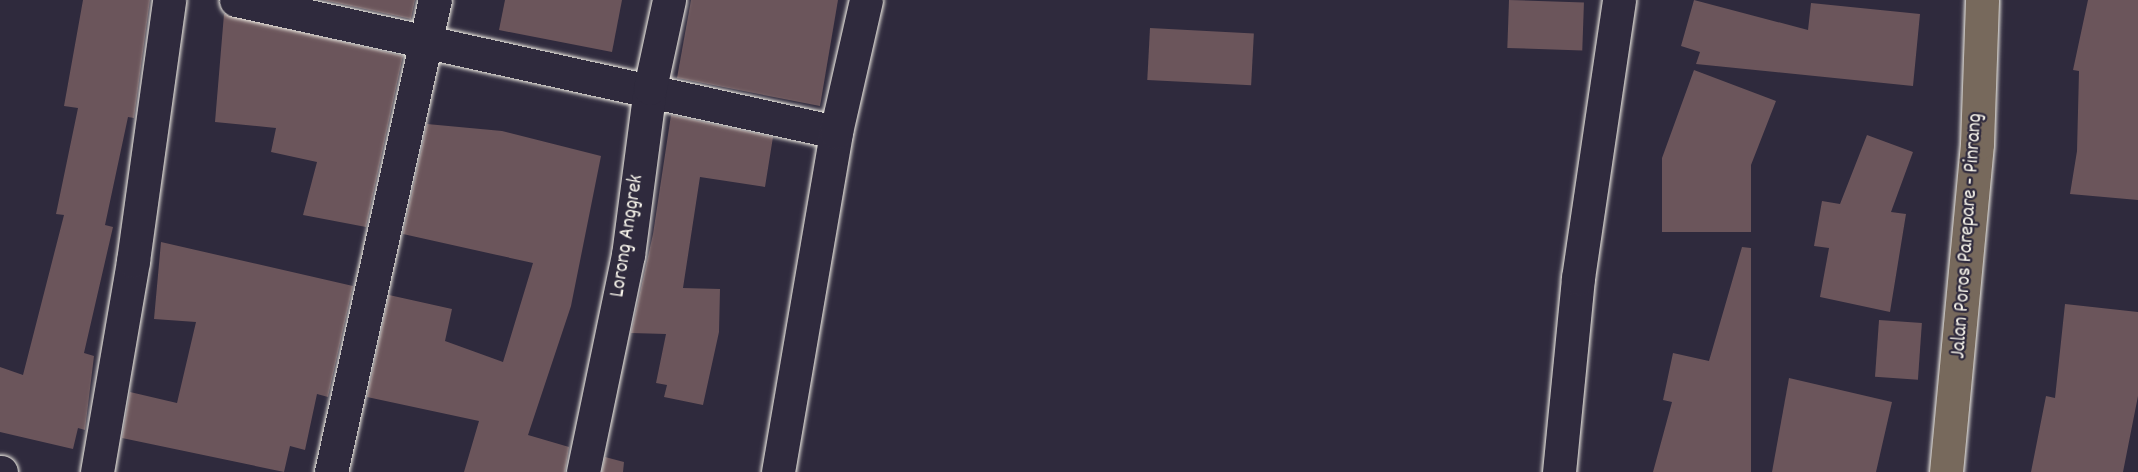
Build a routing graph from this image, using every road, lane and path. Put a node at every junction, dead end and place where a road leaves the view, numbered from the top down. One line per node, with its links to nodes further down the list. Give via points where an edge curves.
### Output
1 (169, 0): 11 (street, via 132,273)
2 (236, 0): 8 (street)
3 (435, 0): 8 (street)
4 (669, 0): 9 (street, Lorong Anggrek)
5 (866, 0): 10 (street)
6 (1619, 0): 15 (street, via 1578,278)
7 (1982, 0): 16 (highway, Jalan Poros Parepare - Pinrang, via 1977,144)
8 (427, 43): 9 (street); 12 (street)
9 (650, 88): 10 (street); 13 (street, Lorong Anggrek, via 628,255)
10 (836, 132): 14 (street)
11 (97, 472)
12 (331, 472)
13 (583, 472)
14 (777, 472)
15 (1559, 472)
16 (1946, 472)

